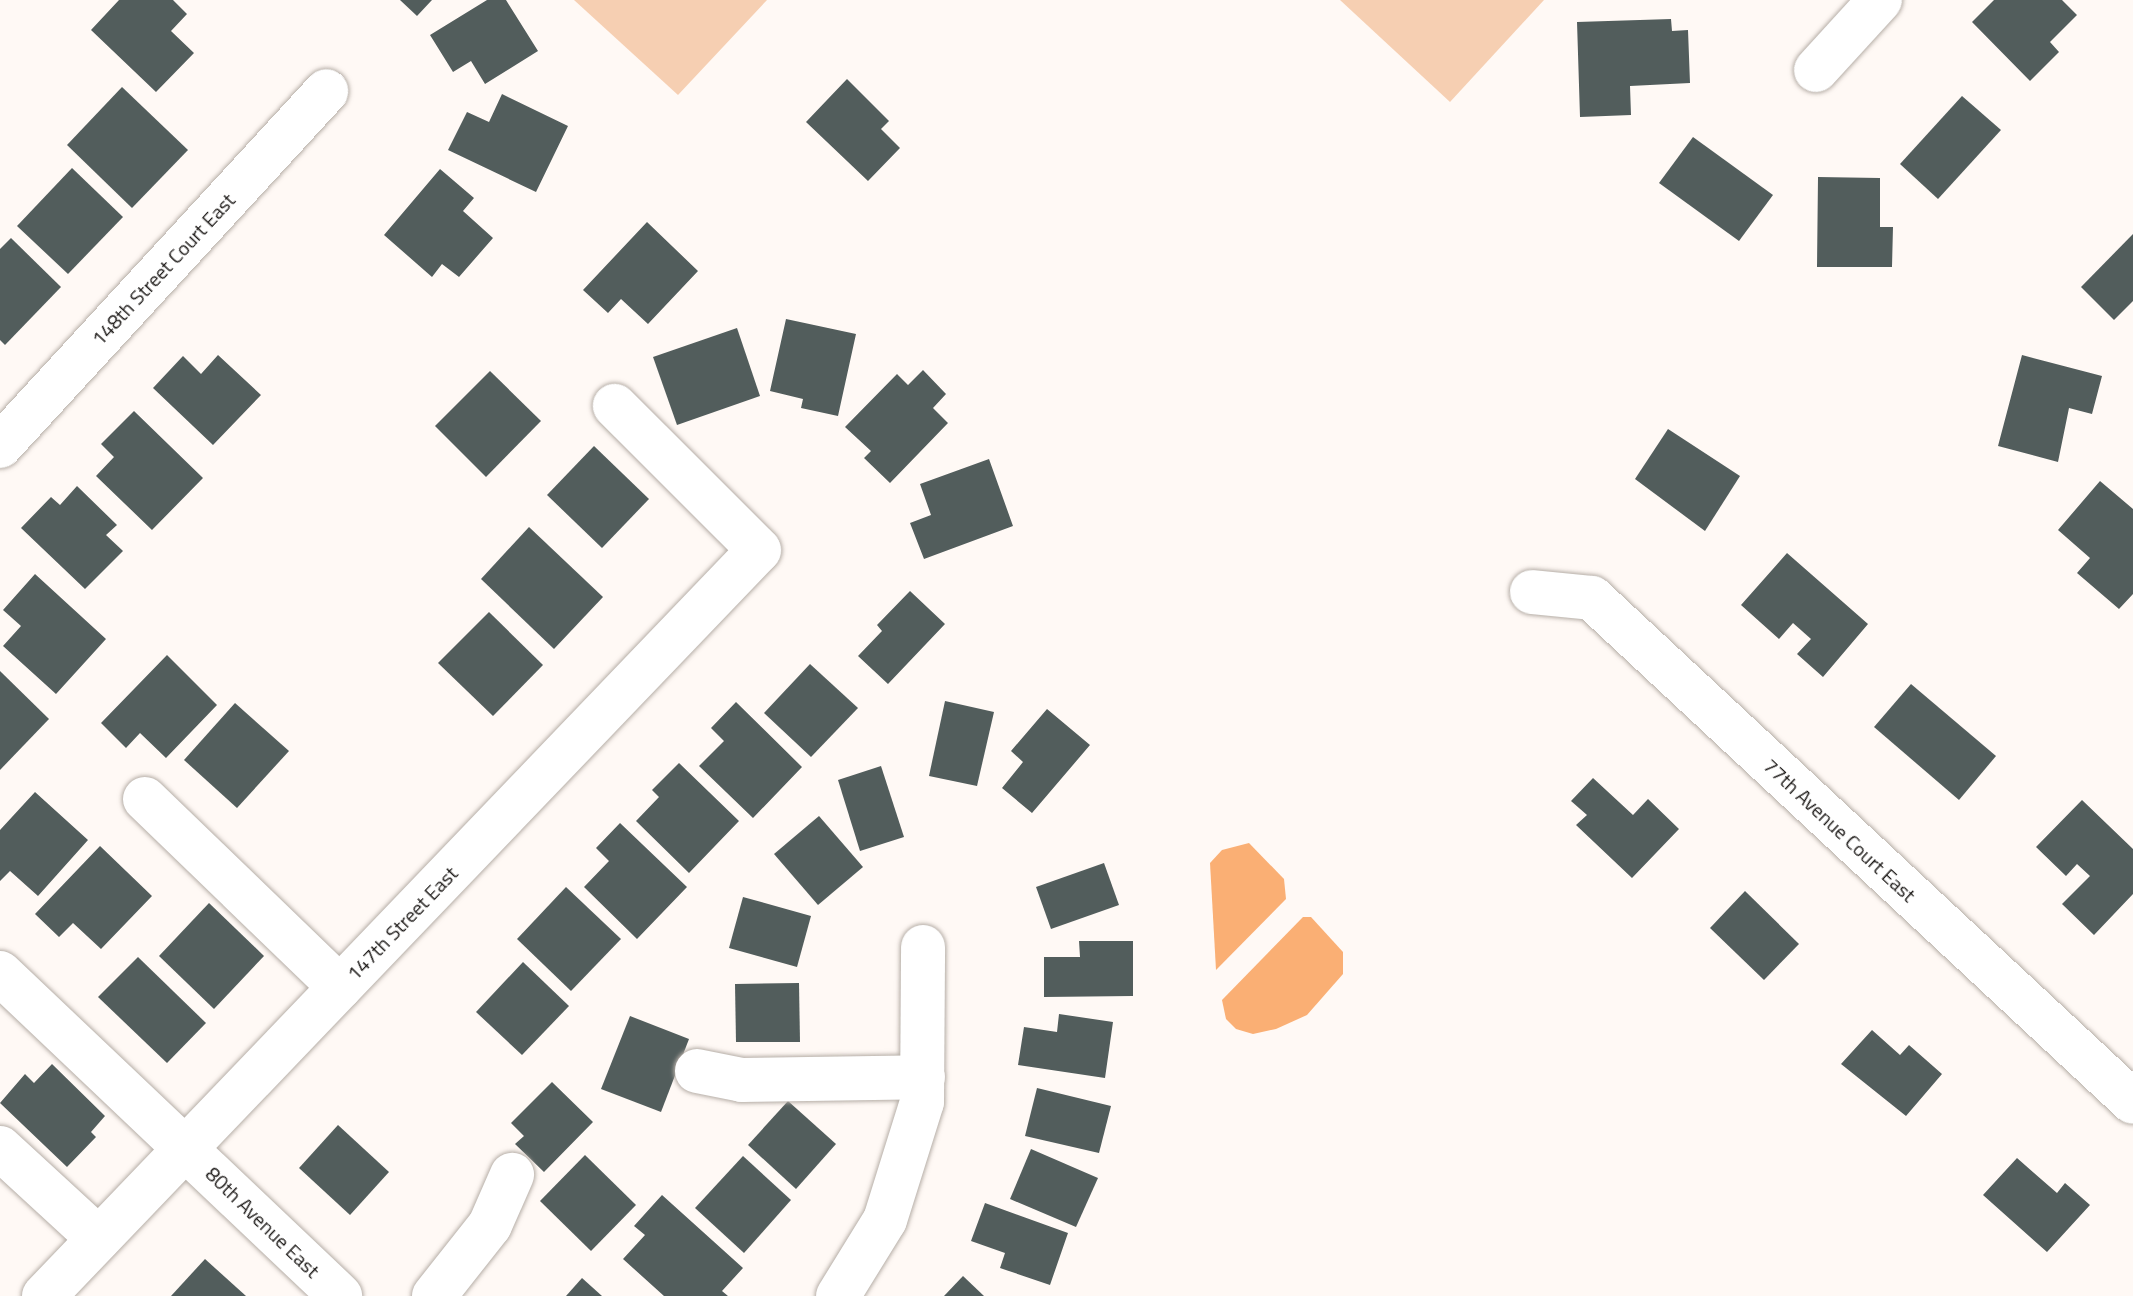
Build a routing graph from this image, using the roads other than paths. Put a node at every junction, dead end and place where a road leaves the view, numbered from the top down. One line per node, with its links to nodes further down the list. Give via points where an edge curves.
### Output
1 (1880, 0): 2 (street)
2 (1816, 70)
3 (326, 91): 5 (street, 148th Street Court East)
4 (615, 406): 10 (street, 147th Street East, via 759,550)
5 (0, 446)
6 (1532, 592): 13 (street, 77th Avenue Court East, via 1592,598)
7 (145, 799): 10 (street)
8 (923, 947): 12 (street)
9 (0, 973): 15 (street, 80th Avenue East)
10 (340, 987): 15 (street, 147th Street East)
11 (697, 1071): 12 (street, via 742,1080)
12 (923, 1077): 21 (street, via 909,1153 885,1220)
13 (2133, 1102)
14 (0, 1148): 17 (street)
15 (185, 1149): 17 (street, 147th Street East); 19 (street, 80th Avenue East)
16 (512, 1175): 20 (street, via 490,1225)
17 (99, 1239): 18 (street, 147th Street East)
18 (44, 1296)
19 (340, 1296)
20 (434, 1296)
21 (838, 1296)

